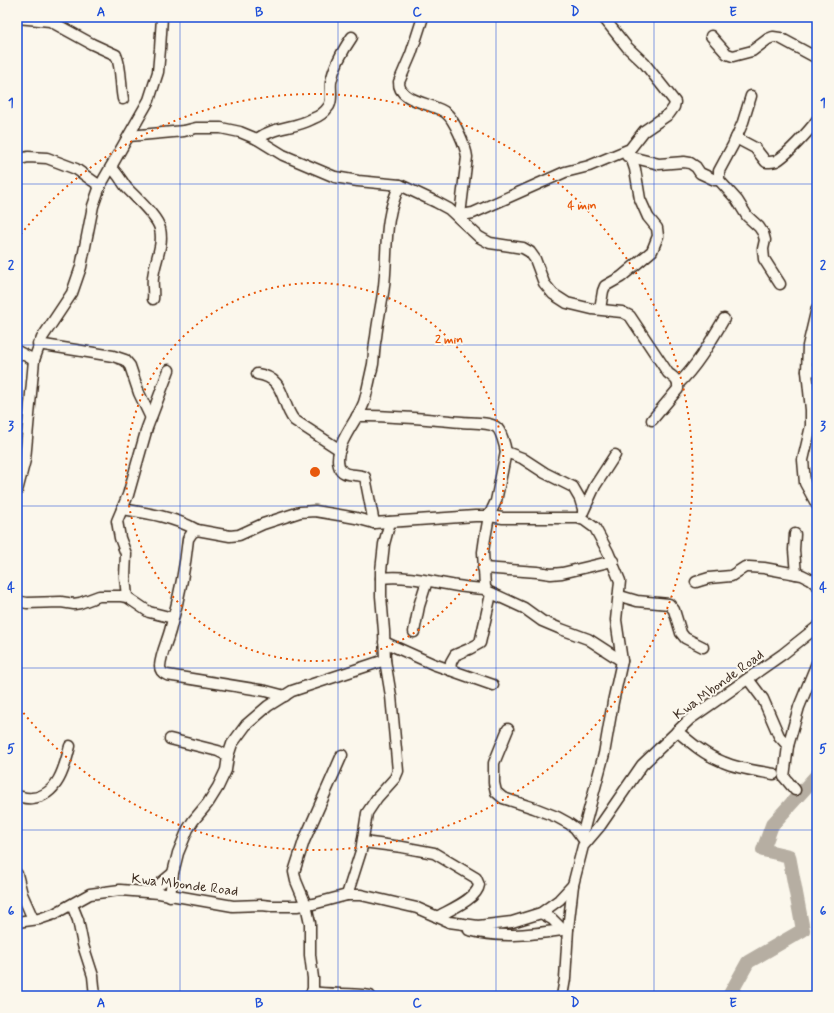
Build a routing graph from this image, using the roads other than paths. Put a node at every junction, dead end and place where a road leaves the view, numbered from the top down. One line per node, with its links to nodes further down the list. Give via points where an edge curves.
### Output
1 (162, 17): 12 (street, via 158,72 149,100)
2 (423, 17): 22 (street, via 398,86 402,93 446,113 466,149)
3 (603, 17): 15 (street, via 627,47 645,64 674,102 669,114 644,131 630,149)
4 (17, 18): 5 (street)
5 (59, 21): 10 (street, via 92,44 116,55 121,73)
6 (711, 36): 8 (street, via 733,56 752,51 773,37 780,38)
7 (352, 37): 13 (street, via 333,76 329,106 313,119 270,131)
8 (817, 58)
9 (751, 96): 14 (street)
10 (123, 99)
11 (817, 120): 14 (street, via 791,149 776,161 766,162 755,148)
12 (129, 136): 13 (street, via 211,127); 18 (street)
13 (257, 138): 20 (street, via 283,155 335,177)
14 (736, 138): 19 (street, via 719,172)
15 (619, 154): 16 (street); 22 (street, via 590,166 565,172 493,205)
16 (631, 157): 19 (street, via 658,164 690,163 700,173); 26 (street, via 640,199 648,217 657,228 658,236 652,251 621,277 605,286)
17 (17, 160): 21 (street, via 28,157 47,158 76,168)
18 (111, 167): 21 (street); 24 (street, via 158,222 161,230 161,244 153,278)
19 (720, 180): 23 (street, via 763,233 764,259)
20 (400, 185): 22 (street); 36 (street, via 389,214 382,302 373,365 364,405)
21 (100, 186): 29 (street, via 93,206 81,267 72,293)
22 (458, 216): 26 (street, via 479,237 490,243 523,248 530,252 544,283 553,294 567,303)
23 (780, 284)
24 (153, 299)
25 (817, 308): 28 (street)
26 (600, 310): 35 (street, via 622,312 630,316 651,350)
27 (724, 319): 35 (street, via 694,365)
28 (815, 330): 33 (street, via 808,346)
29 (38, 344): 31 (street); 37 (street, via 125,360 130,366 138,393)
30 (17, 351): 31 (street)
31 (34, 360): 42 (street, via 24,460)
32 (169, 370): 37 (street)
33 (812, 370): 43 (street, via 811,426 803,460 805,483)
34 (257, 374): 39 (street, via 271,378 277,384 294,420)
35 (678, 384): 38 (street, via 678,389)
36 (357, 416): 39 (street, via 343,439); 40 (street, via 495,426)
37 (151, 418): 44 (street)
38 (652, 420)
39 (340, 450): 48 (street, via 339,467 344,473 365,477)
40 (506, 452): 45 (street, via 522,458 573,487 580,499); 46 (street, via 496,501)
41 (615, 455): 45 (street, via 595,486)
42 (17, 491)
43 (817, 505)
44 (122, 509): 49 (street, via 173,519); 60 (street, via 117,521 126,554)
45 (582, 514): 46 (street, via 503,518); 51 (street, via 595,528)
46 (489, 516): 47 (street); 52 (street)
47 (390, 522): 48 (street); 54 (street, via 384,544)
48 (374, 523): 49 (street, via 315,511 300,512 239,535 230,536)
49 (197, 530): 62 (street, via 188,539 182,585)
50 (794, 534): 53 (street)
51 (613, 561): 52 (street, via 551,574); 59 (street, via 620,581)
52 (483, 568): 58 (street)
53 (796, 574): 56 (street, via 764,568 745,568 731,576); 57 (street)
54 (381, 578): 55 (street, via 398,576); 65 (street)
55 (427, 581): 58 (street); 64 (street)
56 (696, 582)
57 (817, 584)
58 (488, 591): 68 (street, via 524,608 542,620 588,639); 70 (street, via 480,643 455,655)
59 (620, 596): 66 (street, via 637,601 669,604 674,610 681,633 685,638); 68 (street, via 616,620)
60 (127, 597): 61 (street, via 99,596 74,604); 62 (street, via 149,612)
61 (17, 601)
62 (173, 618): 73 (street, via 160,668 164,674 266,690)
63 (817, 627): 71 (street, Kwa Mbonde Road)
64 (414, 632)
65 (384, 642): 67 (street); 70 (street)
66 (703, 647)
67 (385, 660): 73 (street, via 292,691); 85 (street, via 398,771 367,813)
68 (622, 661): 84 (street)
69 (817, 662): 78 (street, via 799,707)
70 (450, 670): 72 (street)
71 (748, 679): 75 (street, Kwa Mbonde Road); 78 (street, via 763,699 779,736)
72 (493, 685)
73 (285, 696): 80 (street, via 268,706 246,725 232,744)
74 (508, 729): 84 (street, via 494,763 496,792 503,798 557,817 571,825)
75 (676, 731): 81 (street, via 696,747 722,762); 84 (street, Kwa Mbonde Road, via 642,765 600,826)
76 (170, 739): 80 (street)
77 (70, 746): 83 (street, via 62,774 50,790 42,796 33,798)
78 (788, 746): 82 (street, via 784,777)
79 (342, 755): 93 (street, via 304,841 295,870 294,875)
80 (228, 756): 86 (street, via 226,770 218,787 188,829)
81 (774, 774)
82 (795, 790)
83 (17, 796)
84 (584, 840): 88 (street, Kwa Mbonde Road)
85 (362, 842): 90 (street); 95 (street, via 434,853 476,878 479,885 476,893)
86 (173, 873): 89 (street); 91 (street)
87 (17, 874): 96 (street, via 23,898)
88 (573, 885): 94 (street, Kwa Mbonde Road, via 559,900); 99 (street)
89 (150, 892): 91 (street, Kwa Mbonde Road); 92 (street, Kwa Mbonde Road, via 120,890 94,893)
90 (347, 895): 93 (street, Kwa Mbonde Road); 95 (street, Kwa Mbonde Road, via 361,895 417,908)
91 (170, 896): 93 (street, Kwa Mbonde Road, via 233,906)
92 (72, 905): 96 (street, Kwa Mbonde Road, via 54,914); 101 (street, via 93,976)
93 (306, 905): 100 (street, via 310,923 310,955 314,978)
94 (541, 913): 98 (street, Kwa Mbonde Road, via 478,926); 99 (street)
95 (437, 916): 98 (street, Kwa Mbonde Road)
96 (33, 919): 97 (street, Kwa Mbonde Road)
97 (17, 922)
98 (448, 922): 99 (street, via 479,932 500,934 527,934)
99 (566, 929): 103 (street, via 565,980)
100 (311, 994): 102 (street)
101 (95, 996)
102 (370, 996)
103 (562, 996)

